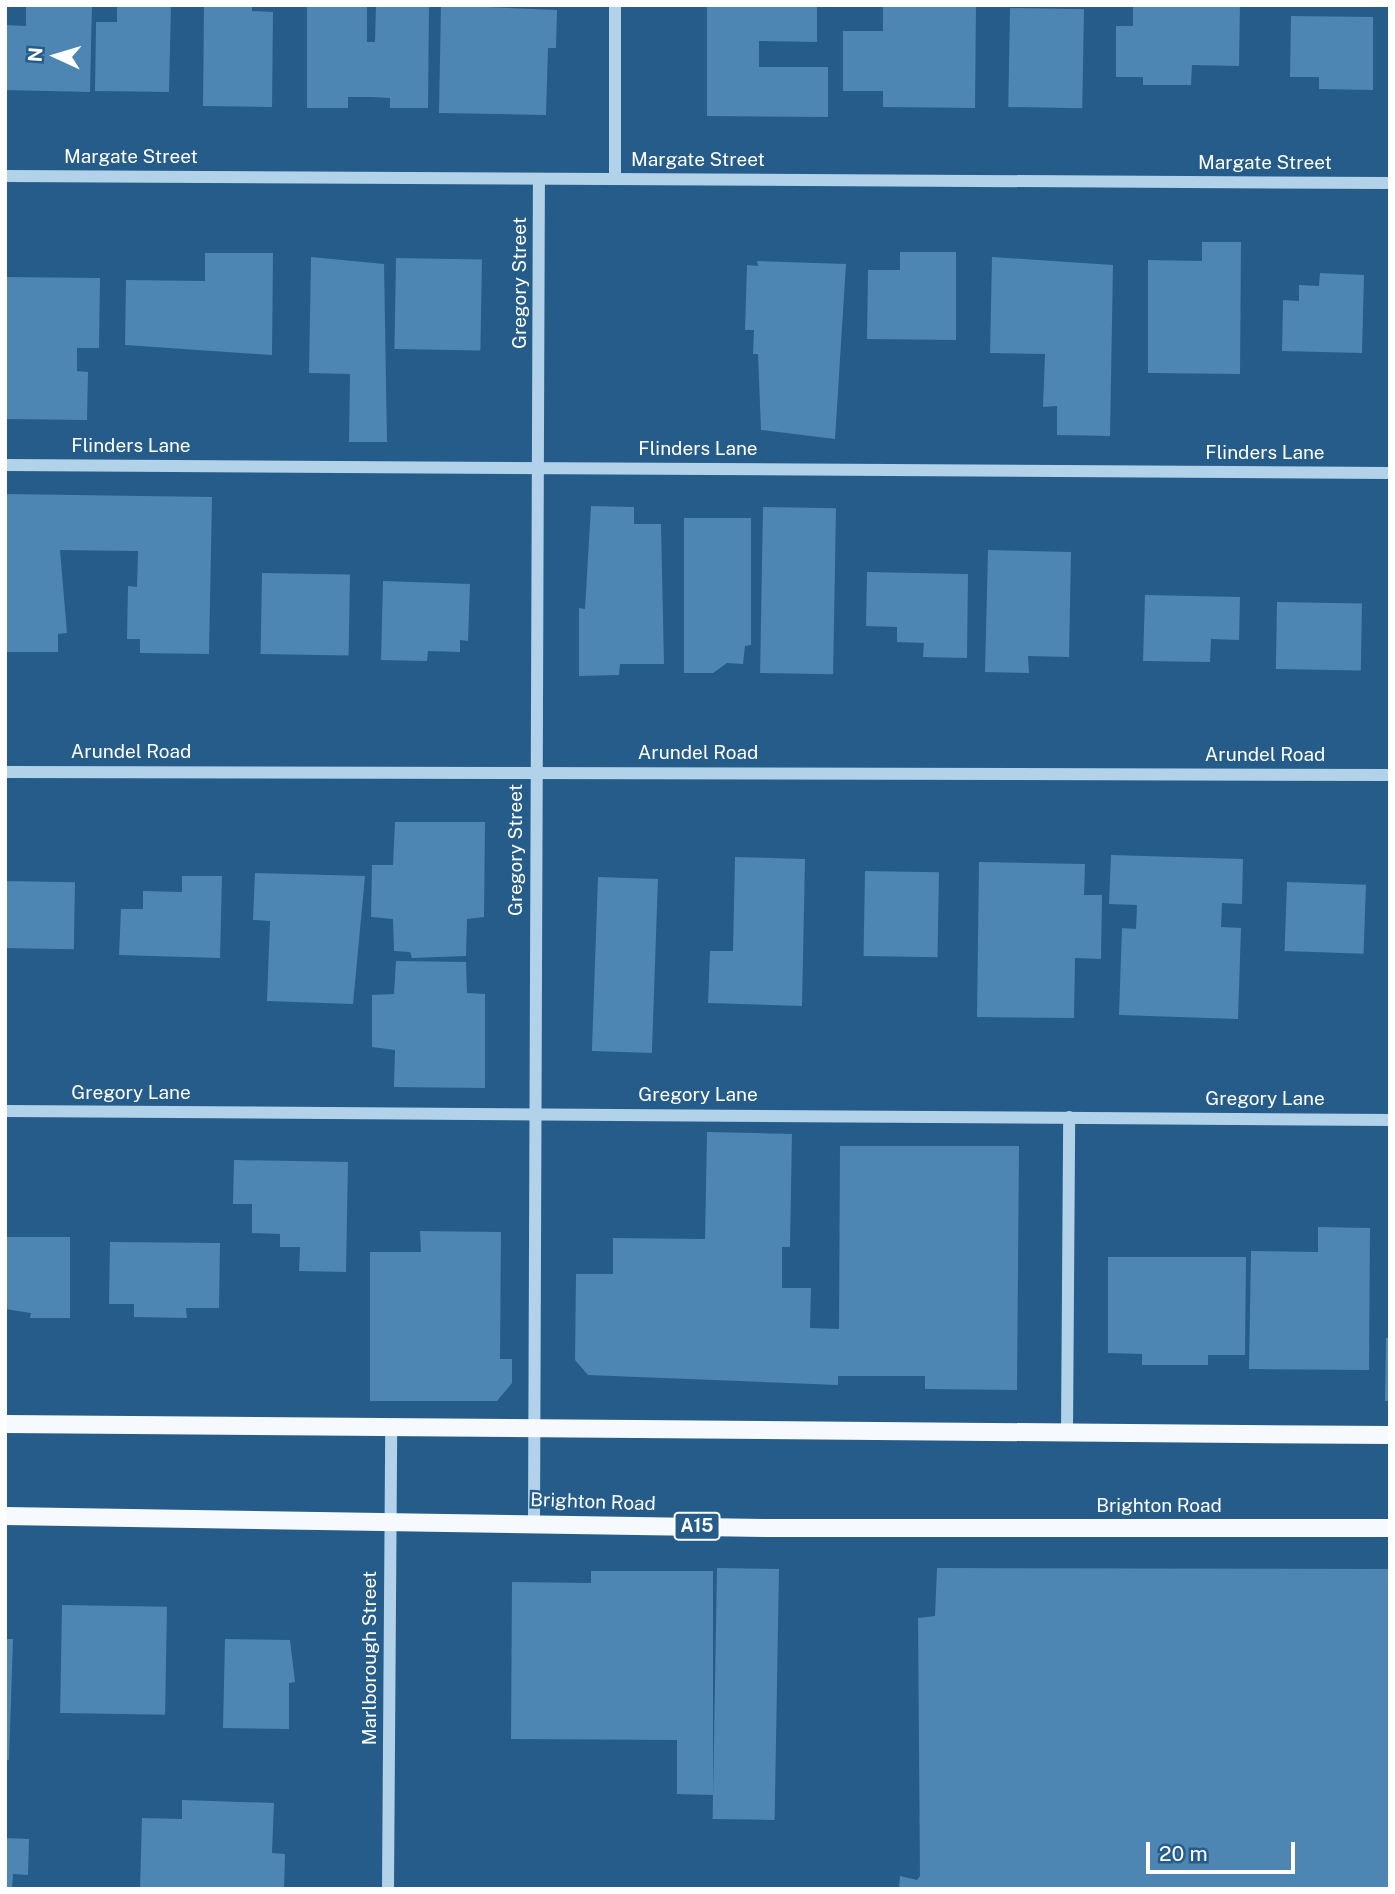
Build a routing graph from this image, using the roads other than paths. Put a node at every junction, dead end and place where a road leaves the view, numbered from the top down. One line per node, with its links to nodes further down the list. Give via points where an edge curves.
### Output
1 (615, 5): 4 (street)
2 (5, 176): 3 (street, Margate Street)
3 (538, 179): 4 (street, Margate Street); 7 (street, Gregory Street)
4 (615, 179): 5 (street, Margate Street)
5 (1390, 183)
6 (5, 465): 7 (street, Flinders Lane)
7 (540, 467): 8 (street, Flinders Lane); 10 (street, Gregory Street)
8 (1390, 473)
9 (5, 772): 10 (street, Arundel Road)
10 (536, 772): 11 (street, Arundel Road); 13 (street, Gregory Street)
11 (1390, 775)
12 (5, 1111): 13 (street, Gregory Lane)
13 (534, 1113): 14 (street, Gregory Lane); 18 (street, Gregory Street)
14 (1069, 1117): 15 (street, Gregory Lane); 19 (street)
15 (1390, 1120)
16 (5, 1424): 17 (main road)
17 (391, 1428): 18 (main road); 22 (street, Marlborough Street)
18 (533, 1430): 19 (main road); 23 (street, Gregory Street)
19 (1067, 1432): 20 (main road)
20 (1390, 1434)
21 (5, 1516): 22 (main road, Brighton Road / A15)
22 (390, 1519): 23 (main road, Brighton Road / A15); 25 (street, Marlborough Street)
23 (534, 1521): 24 (main road, Brighton Road / A15, via 767,1528)
24 (1390, 1528)
25 (388, 1889)

